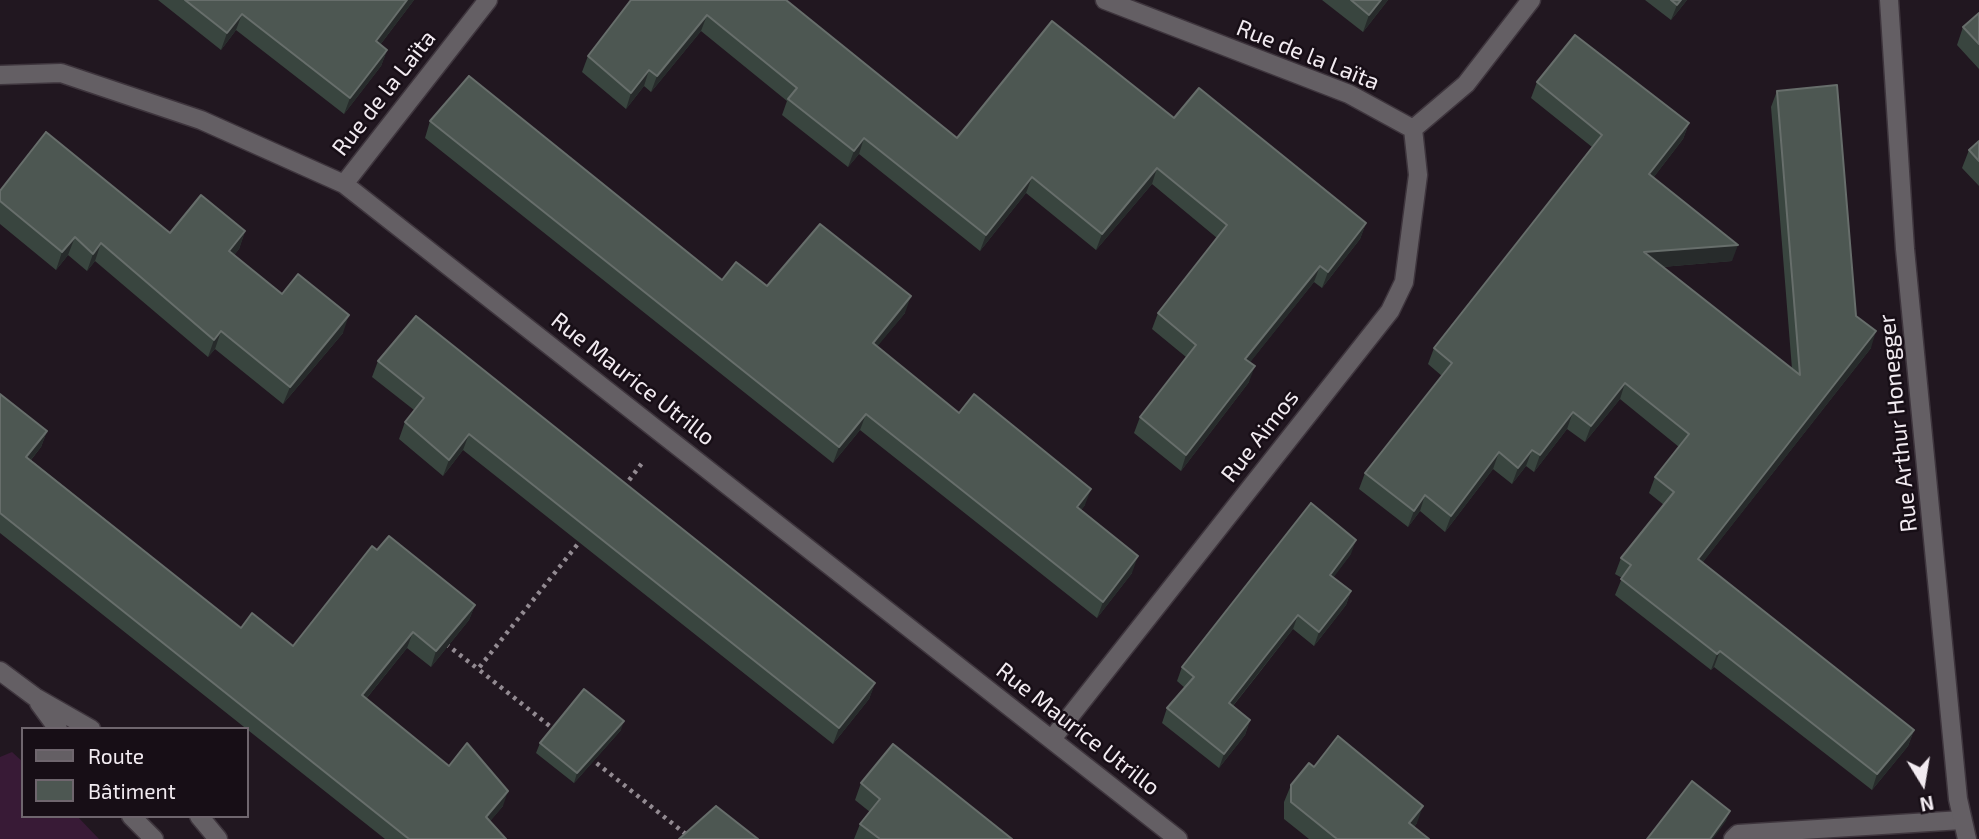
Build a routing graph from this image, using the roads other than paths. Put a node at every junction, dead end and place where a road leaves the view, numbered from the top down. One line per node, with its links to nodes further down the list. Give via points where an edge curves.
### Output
1 (488, 0): 7 (street, Rue de la Laïta)
2 (1105, 0): 6 (street, Rue de la Laïta, via 1349,94)
3 (1531, 0): 6 (street, via 1466,84)
4 (1888, 0): 15 (street, Rue Arthur Honegger, via 1905,249)
5 (0, 75): 7 (street, Rue Maurice Utrillo, via 61,73 201,120)
6 (1413, 129): 12 (street, Rue Aimos, via 1418,175 1413,215 1404,282 1390,311)
7 (344, 184): 12 (street, Rue Maurice Utrillo)
8 (0, 671): 9 (street)
9 (35, 697): 10 (street); 11 (street)
10 (57, 727)
11 (88, 727)
12 (1052, 738): 18 (street, Rue Maurice Utrillo)
13 (133, 818): 16 (street)
14 (201, 818): 17 (street)
15 (1962, 820): 19 (street, via 1738,834); 20 (street, Rue Arthur Honegger)
16 (154, 839)
17 (218, 839)
18 (1178, 839)
19 (1733, 839)
20 (1966, 839)

